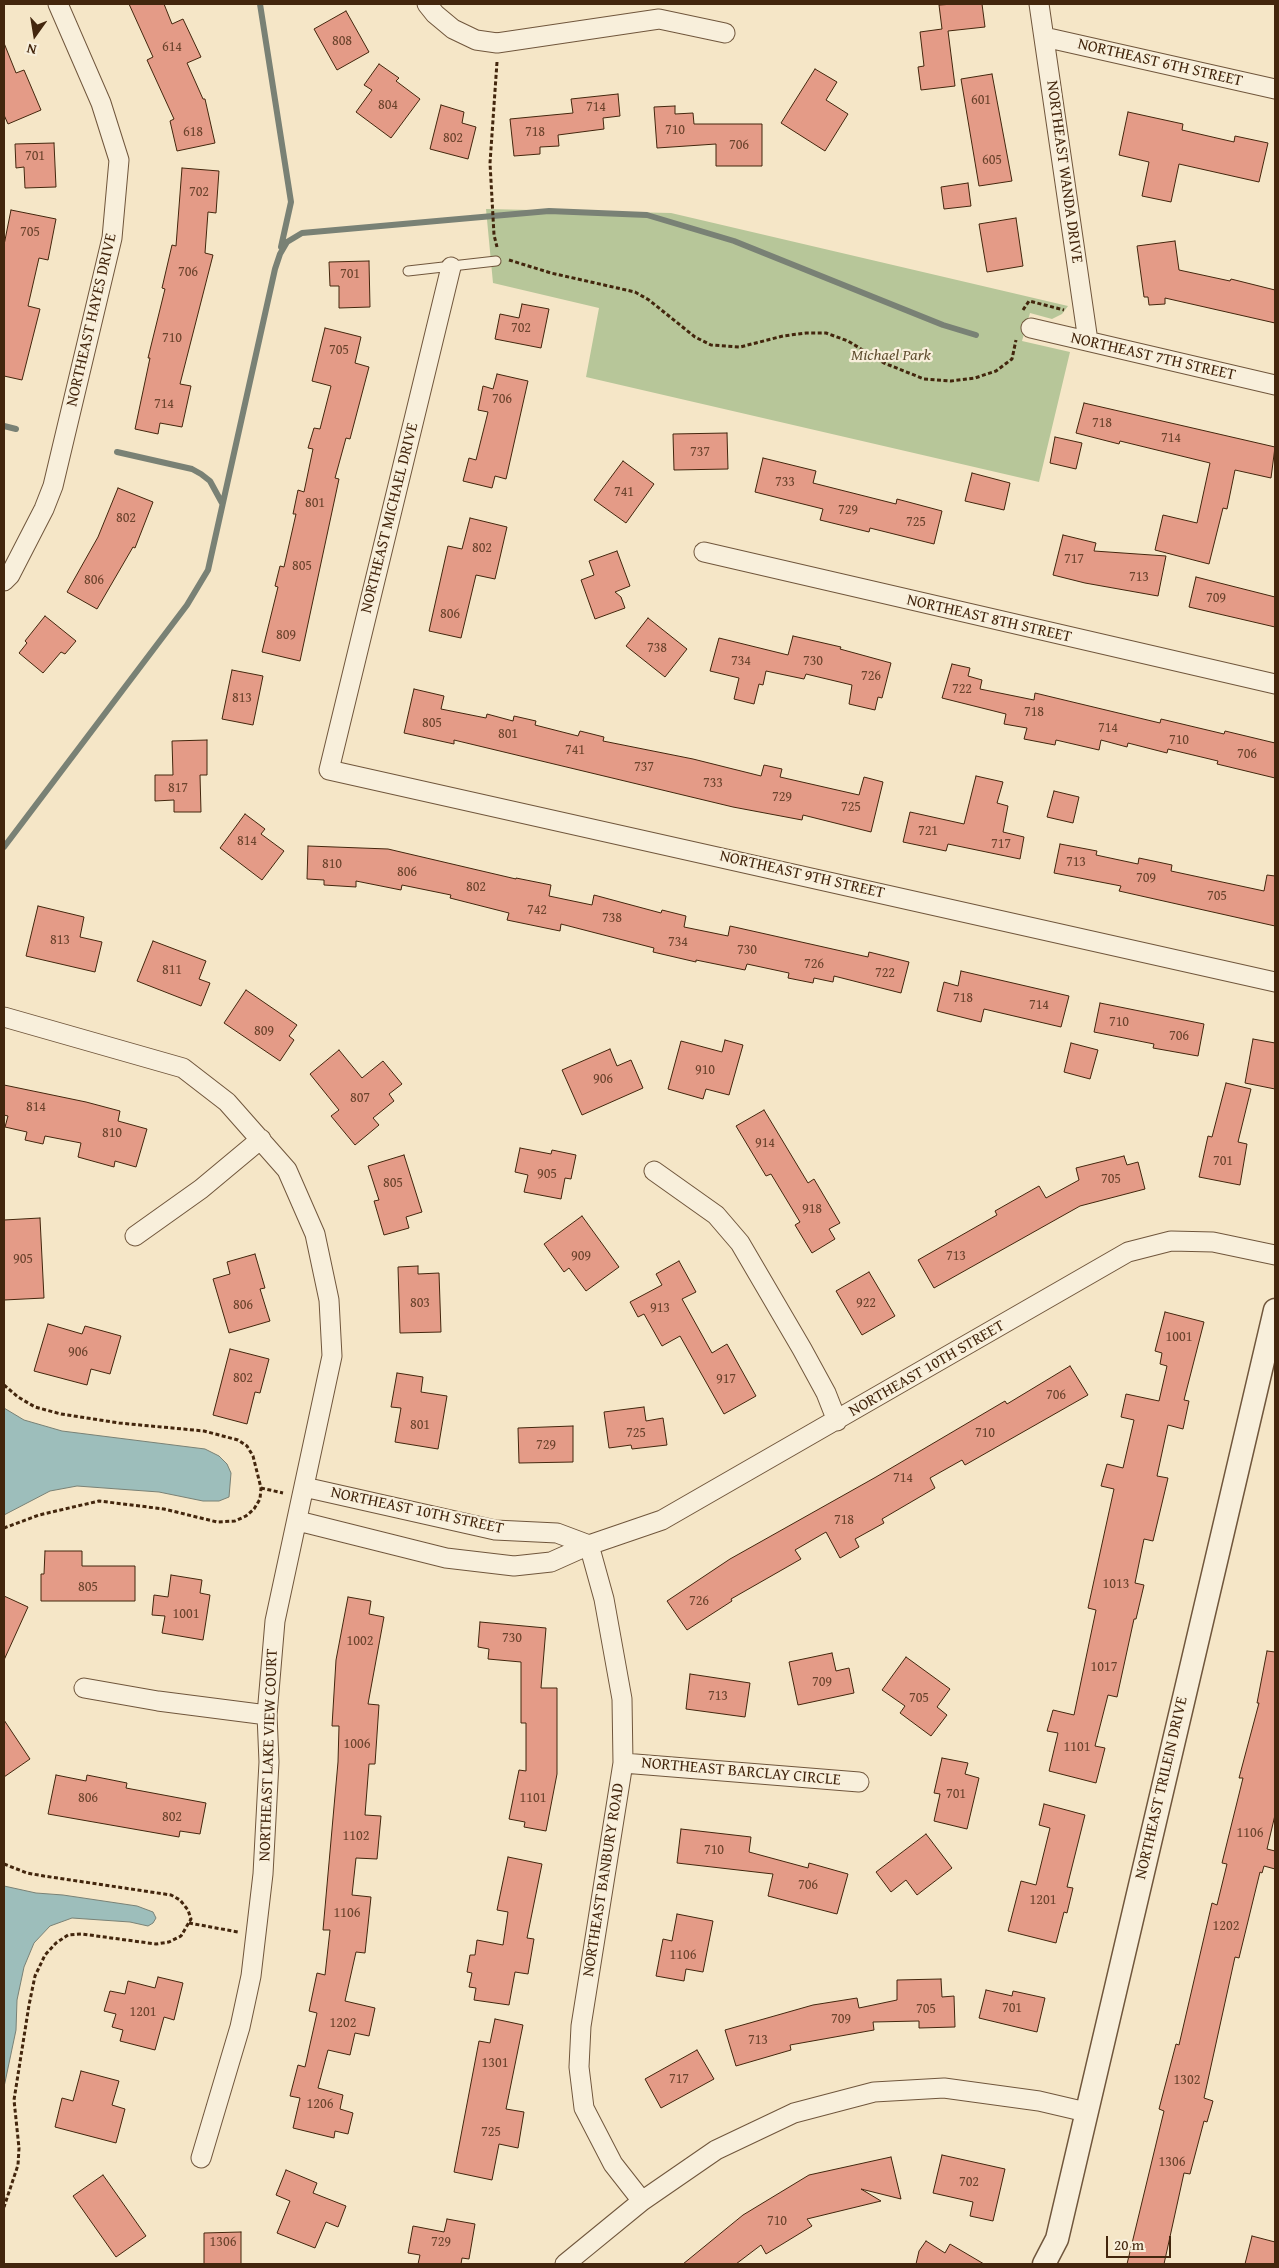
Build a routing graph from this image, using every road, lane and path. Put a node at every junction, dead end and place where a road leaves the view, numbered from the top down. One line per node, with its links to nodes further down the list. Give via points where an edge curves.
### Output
1 (58, 4): 17 (street, NORTHEAST HAYES DRIVE, via 101,102 118,160 113,228 53,486)
2 (427, 4): 6 (street, via 454,29 476,40)
3 (1039, 4): 5 (street, NORTHEAST WANDA DRIVE)
4 (725, 33): 6 (street, via 659,19)
5 (1044, 37): 7 (street, NORTHEAST 6TH STREET); 12 (street, NORTHEAST WANDA DRIVE)
6 (498, 43): 8 (path, via 490,163)
7 (1275, 89)
8 (498, 256): 10 (lane)
9 (507, 259): 13 (path, via 551,274 635,292 695,337 711,345 740,347 783,336 826,333 848,341 884,363 924,379 951,381 996,371 1012,358)
10 (451, 267): 11 (lane); 19 (street, NORTHEAST MICHAEL DRIVE)
11 (408, 271)
12 (1084, 316): 13 (path, via 1029,301 1024,308); 14 (street, NORTHEAST WANDA DRIVE)
13 (1024, 325): 14 (street, NORTHEAST 7TH STREET)
14 (1088, 341): 15 (street, NORTHEAST 7TH STREET)
15 (1275, 385)
16 (704, 552): 18 (street, NORTHEAST 8TH STREET)
17 (7, 578)
18 (1275, 684)
19 (329, 770): 20 (street, NORTHEAST 9TH STREET)
20 (1275, 982)
21 (4, 1017): 22 (street, NORTHEAST LAKE VIEW COURT, via 183,1068 227,1102)
22 (260, 1138): 24 (street, via 201,1189); 29 (street, NORTHEAST LAKE VIEW COURT, via 288,1170 315,1234 329,1300 332,1356)
23 (654, 1171): 28 (street, via 716,1215 740,1242 826,1393)
24 (135, 1236)
25 (1275, 1255): 28 (street, NORTHEAST 10TH STREET, via 1213,1242 1171,1241 1128,1252)
26 (1275, 1310): 40 (street, NORTHEAST TRILEIN DRIVE)
27 (4, 1386): 31 (path, via 35,1407 61,1414 204,1431 238,1440 253,1456 261,1488 260,1499 254,1509 235,1521 217,1522 164,1509 99,1501 39,1515)
28 (837, 1421): 32 (street, NORTHEAST 10TH STREET, via 662,1520)
29 (304, 1488): 30 (street, NORTHEAST LAKE VIEW COURT); 32 (street, NORTHEAST 10TH STREET, via 496,1530 557,1533)
30 (298, 1521): 32 (street, NORTHEAST 10TH STREET, via 446,1558 514,1566 550,1562); 34 (street, NORTHEAST LAKE VIEW COURT, via 275,1620)
31 (4, 1528)
32 (589, 1545): 35 (street, NORTHEAST BANBURY ROAD, via 604,1599 622,1699)
33 (84, 1688): 34 (street, via 158,1702)
34 (267, 1715): 39 (street, NORTHEAST LAKE VIEW COURT, via 269,1762 264,1874)
35 (623, 1763): 36 (street, NORTHEAST BARCLAY CIRCLE); 42 (street, NORTHEAST BANBURY ROAD, via 580,2026 578,2067 584,2108 613,2164)
36 (859, 1782)
37 (4, 1864): 38 (path, via 27,1873 171,1895 188,1910)
38 (189, 1923): 39 (path); 43 (path, via 181,1936 156,1944 68,1935 45,1955 35,1976 14,2100 18,2165)
39 (256, 1936): 41 (street, NORTHEAST LAKE VIEW COURT, via 240,2027)
40 (1086, 2112): 42 (street, via 1039,2101 944,2088 874,2092 785,2117 716,2150); 45 (street, NORTHEAST TRILEIN DRIVE, via 1057,2239)
41 (201, 2158)
42 (642, 2201): 44 (street)
43 (4, 2207)
44 (565, 2264)
45 (1044, 2264)

